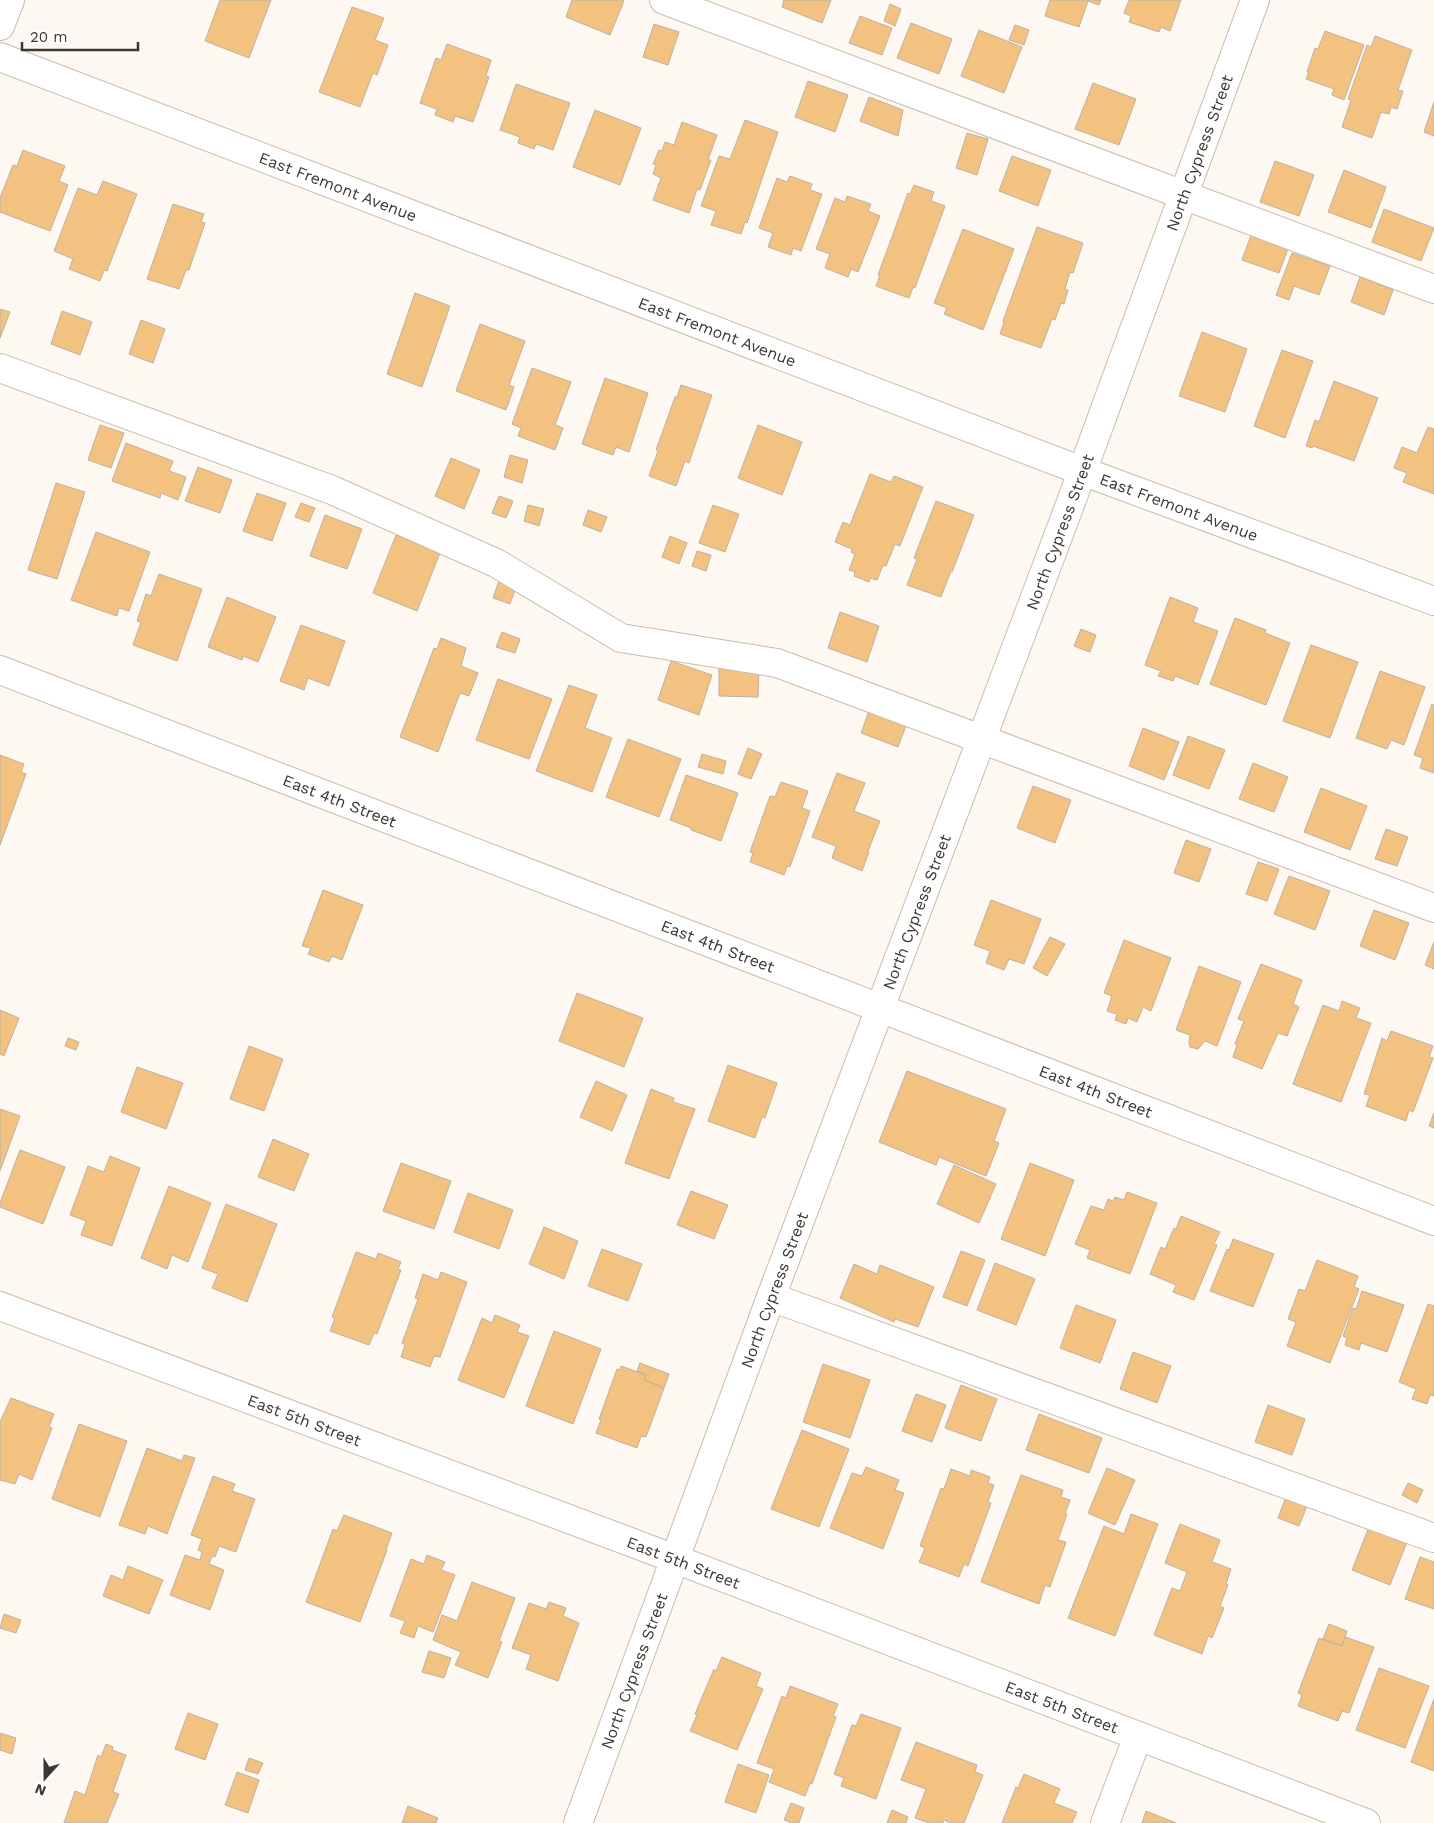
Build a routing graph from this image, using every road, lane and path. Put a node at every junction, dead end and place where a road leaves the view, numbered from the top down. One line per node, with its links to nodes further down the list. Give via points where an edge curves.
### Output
1 (10, 0): 4 (street)
2 (664, 0): 6 (street)
3 (1255, 0): 6 (street, North Cypress Street)
4 (0, 26)
5 (0, 58): 9 (street, East Fremont Avenue)
6 (1184, 195): 7 (street); 9 (street, North Cypress Street)
7 (1434, 289)
8 (0, 368): 12 (street, via 341,494 496,563 621,638 777,663)
9 (1082, 471): 10 (street, East Fremont Avenue); 12 (street, North Cypress Street)
10 (1434, 601)
11 (0, 670): 14 (street, East 4th Street)
12 (981, 739): 13 (street); 14 (street, North Cypress Street)
13 (1434, 908)
14 (880, 1009): 15 (street, East 4th Street); 16 (street, North Cypress Street)
15 (1434, 1221)
16 (771, 1297): 18 (street); 19 (street, North Cypress Street)
17 (0, 1306): 19 (street, East 5th Street)
18 (1434, 1538)
19 (676, 1560): 20 (street, East 5th Street); 22 (street, North Cypress Street)
20 (1138, 1736): 21 (street, East 5th Street); 23 (street)
21 (1355, 1821)
22 (578, 1823)
23 (1105, 1823)

